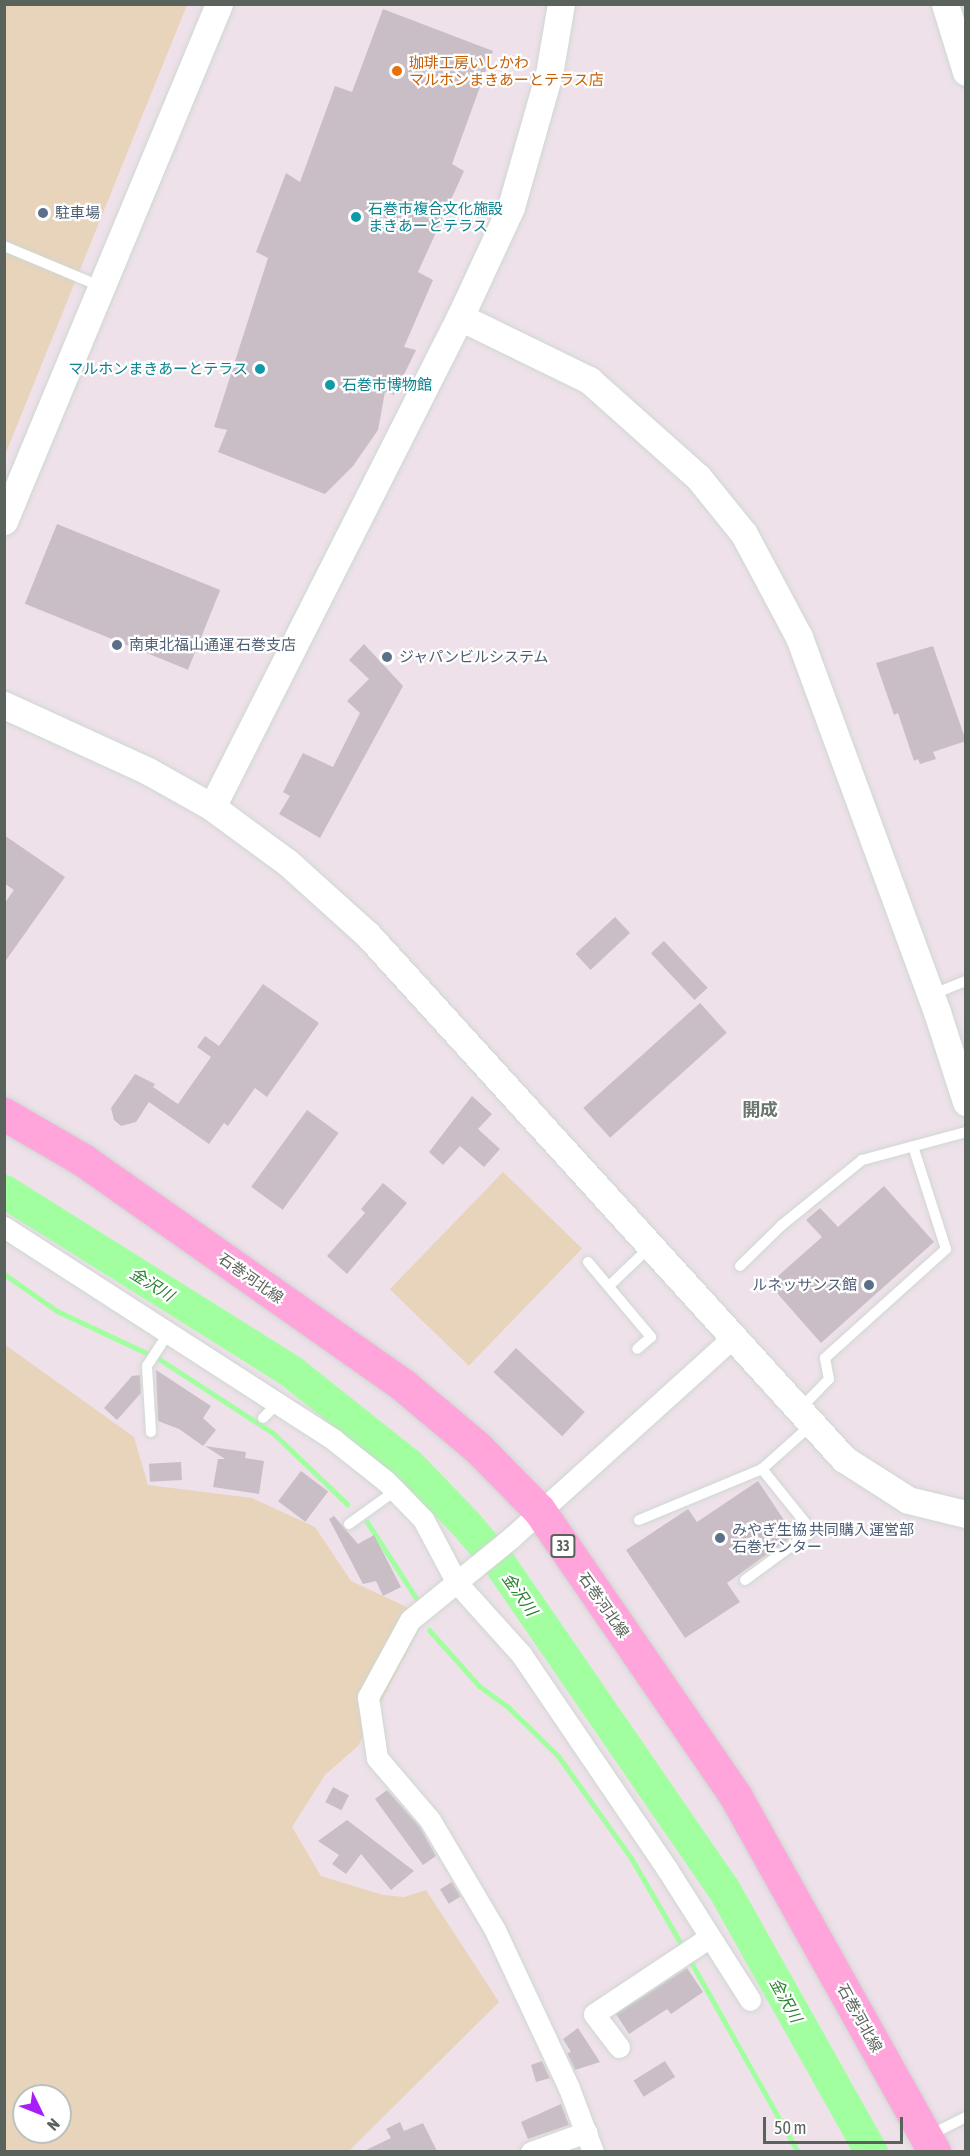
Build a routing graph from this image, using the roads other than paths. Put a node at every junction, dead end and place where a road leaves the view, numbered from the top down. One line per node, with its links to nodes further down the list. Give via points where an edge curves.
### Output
1 (219, 4): 7 (street)
2 (561, 4): 8 (street, via 544,93 511,207)
3 (946, 4): 4 (street); 5 (street)
4 (966, 23)
5 (966, 72)
6 (4, 246): 7 (lane)
7 (102, 287): 9 (street)
8 (459, 317): 11 (street); 13 (street, via 589,380 698,477 744,534 800,637)
9 (4, 521)
10 (4, 705): 11 (street, via 84,739)
11 (212, 807): 19 (street, via 287,862 368,935)
12 (966, 981): 13 (lane)
13 (930, 995): 14 (street)
14 (966, 1102)
15 (4, 1114): 32 (main road, 石巻河北線 / 33, via 83,1160 403,1385 478,1448)
16 (966, 1132): 17 (lane)
17 (914, 1146): 21 (lane, via 862,1160 782,1225); 28 (lane, via 946,1249 825,1358 829,1380)
18 (4, 1227): 24 (street)
19 (651, 1247): 22 (lane); 23 (street)
20 (588, 1262): 22 (lane)
21 (740, 1266)
22 (609, 1286): 25 (lane, via 651,1337)
23 (732, 1338): 28 (street); 32 (street)
24 (164, 1339): 26 (street); 29 (lane, via 147,1366)
25 (637, 1349)
26 (279, 1402): 27 (lane); 31 (street, via 334,1440)
27 (263, 1418)
28 (804, 1418): 30 (lane); 33 (street, via 844,1459 877,1482 908,1500)
29 (152, 1432)
30 (762, 1469): 34 (lane); 37 (lane, via 812,1531)
31 (395, 1491): 35 (lane, via 367,1507); 36 (street, via 423,1519)
32 (539, 1510): 36 (street); 43 (main road, 石巻河北線 / 33, via 736,1797)
33 (966, 1514)
34 (639, 1520)
35 (349, 1524)
36 (462, 1578): 38 (street, via 521,1654); 42 (street, via 410,1620 368,1697 377,1758 430,1820 495,1930 569,2088)
37 (746, 1580)
38 (706, 1939): 39 (street); 40 (street, via 594,2014)
39 (750, 2000)
40 (619, 2047)
41 (966, 2117): 43 (lane)
42 (589, 2142): 44 (street)
43 (930, 2144)
44 (531, 2151)

